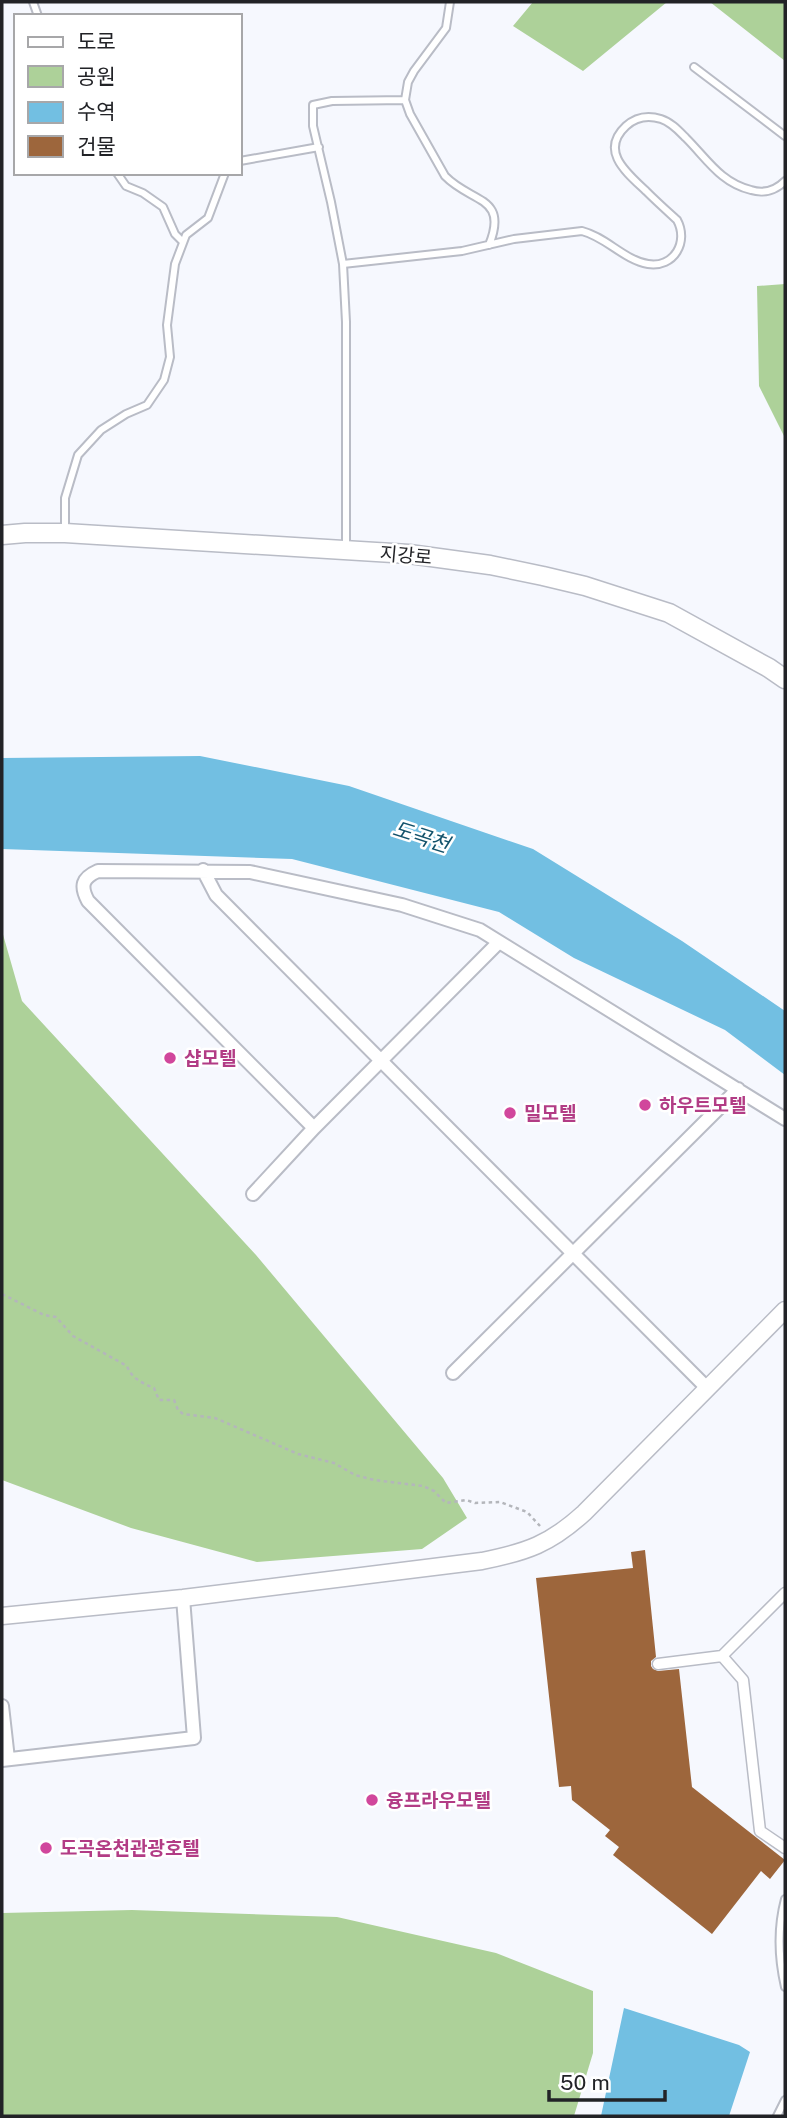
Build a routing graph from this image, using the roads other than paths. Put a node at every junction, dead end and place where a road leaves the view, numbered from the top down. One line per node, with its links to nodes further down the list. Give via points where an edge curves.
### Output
1 (450, 2): 3 (lane, via 446,28 414,71)
2 (694, 67): 4 (lane)
3 (405, 100): 5 (lane, via 313,105); 11 (lane, via 445,176 490,206 496,224)
4 (785, 136)
5 (319, 147): 6 (lane); 12 (lane)
6 (242, 161)
7 (118, 175): 10 (lane, via 126,186 163,207)
8 (224, 175): 10 (lane, via 208,218 186,234)
9 (785, 181): 11 (lane, via 764,192 737,186 719,175 667,121 640,117 626,125 614,152 625,172 681,227 674,257 658,264 637,261 582,231)
10 (183, 242): 13 (lane, via 175,264 167,326 170,357 164,380 147,405 101,430 78,456 65,498)
11 (489, 245): 12 (lane)
12 (343, 264): 15 (lane)
13 (65, 533): 14 (main road, 지강로); 15 (main road, 지강로)
14 (2, 535)
15 (346, 551): 16 (main road, 지강로, via 490,565 585,586 669,613)
16 (785, 679)
17 (203, 870): 18 (street, via 250,872 402,905 480,930); 19 (street, via 216,895); 22 (street, via 98,871 83,883 83,892)
18 (499, 942): 19 (street); 20 (street)
19 (380, 1060): 22 (street); 24 (street)
20 (738, 1089): 21 (street); 24 (street)
21 (785, 1119)
22 (314, 1128): 23 (street)
23 (253, 1194)
24 (572, 1254): 26 (street); 27 (street)
25 (785, 1310): 27 (street)
26 (453, 1373)
27 (707, 1388): 29 (street, via 584,1513 527,1551 482,1561)
28 (785, 1593): 31 (street)
29 (183, 1598): 30 (street); 34 (street, via 194,1738)
30 (2, 1616)
31 (722, 1656): 32 (street); 35 (street, via 743,1681 760,1831)
32 (658, 1664)
33 (2, 1706): 34 (street)
34 (5, 1759)
35 (785, 1848)
36 (785, 1899): 37 (lane, via 778,1940)
37 (785, 1987)
38 (785, 2100): 39 (lane)
39 (777, 2116)

